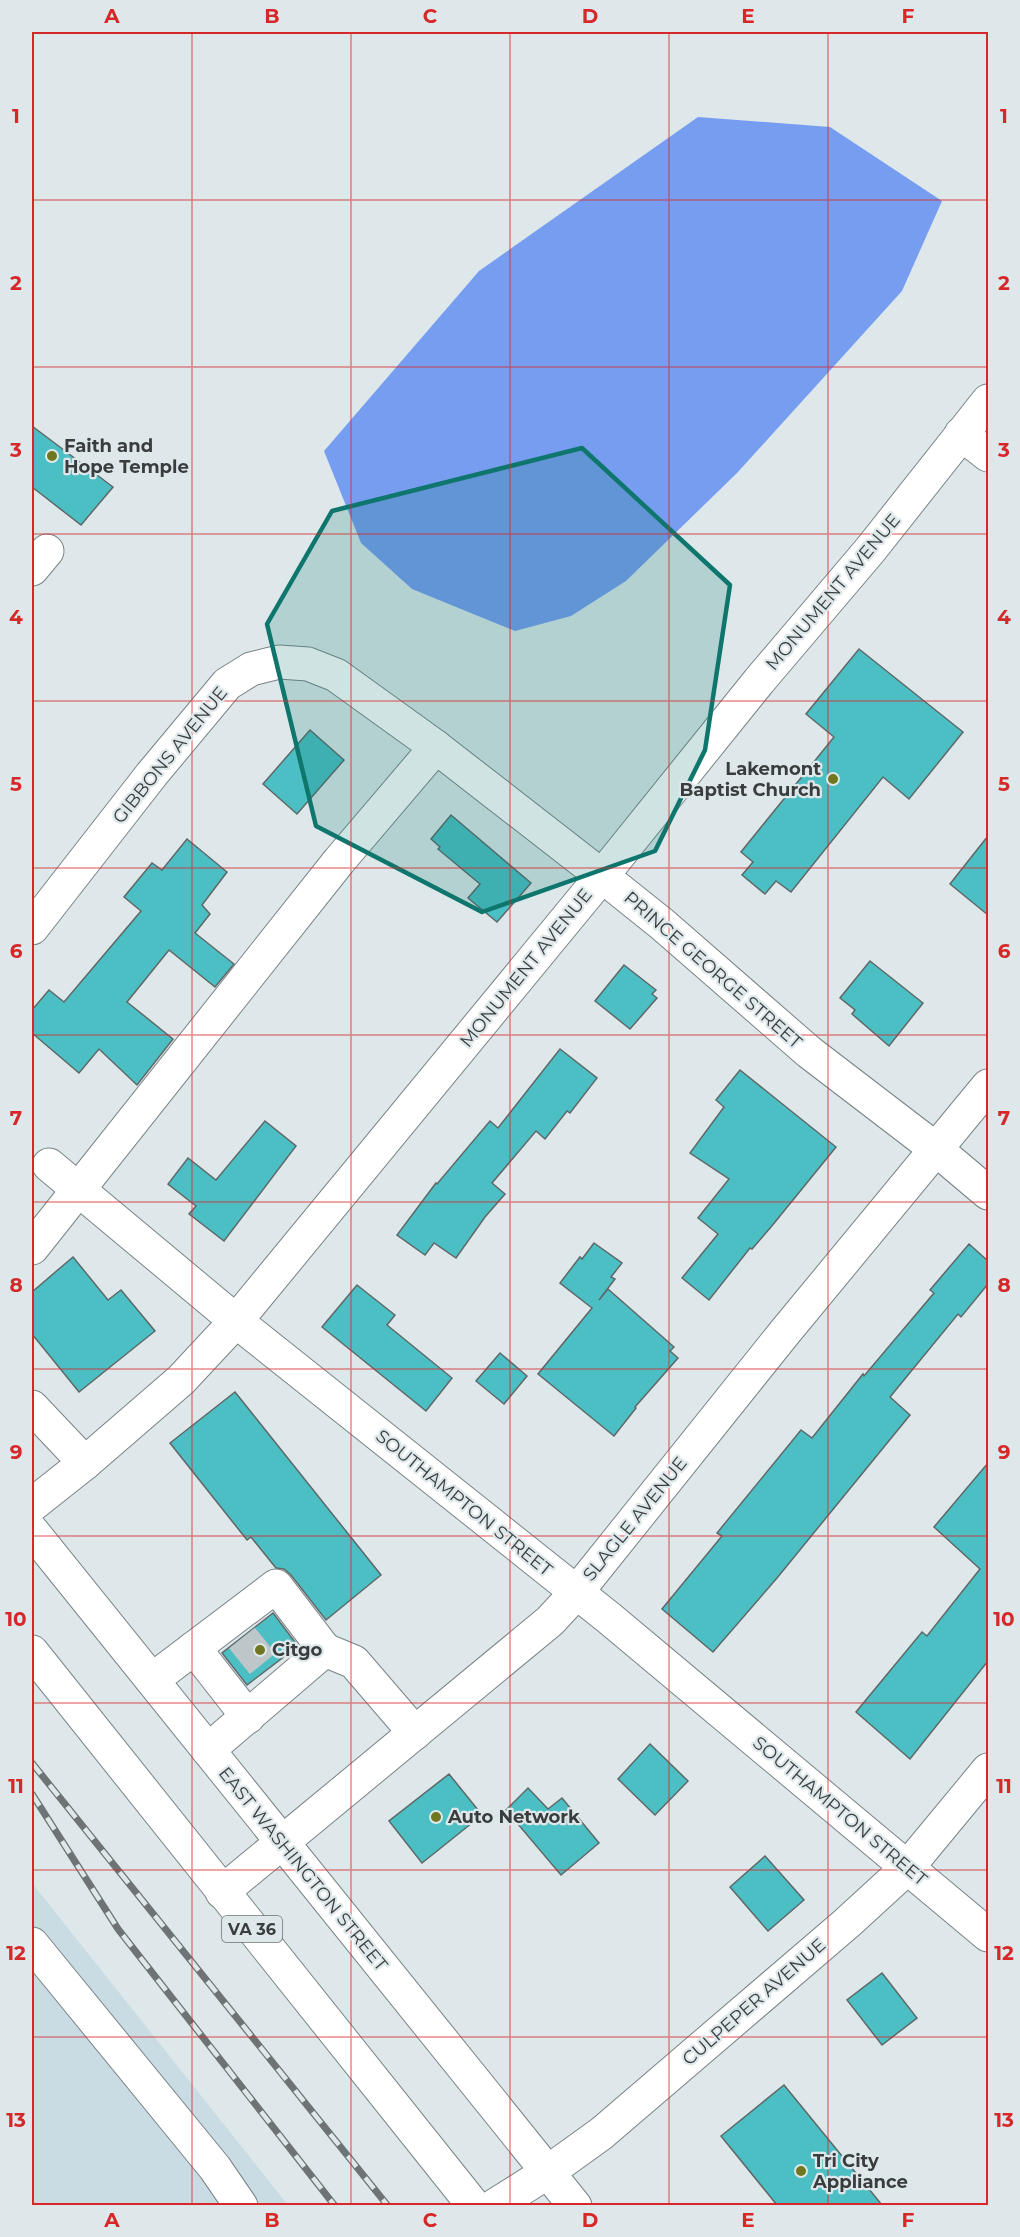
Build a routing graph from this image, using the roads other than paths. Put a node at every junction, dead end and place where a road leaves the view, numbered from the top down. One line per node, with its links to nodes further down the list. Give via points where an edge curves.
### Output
1 (988, 401): 2 (main road, MONUMENT AVENUE)
2 (961, 434): 3 (main road); 5 (main road, MONUMENT AVENUE)
3 (988, 455)
4 (436, 747): 5 (main road, PRINCE GEORGE STREET); 6 (main road, GIBBONS AVENUE, via 336,675 308,664 279,662 251,669 227,684); 10 (main road, via 332,871)
5 (602, 876): 8 (main road, PRINCE GEORGE STREET, via 809,1052); 13 (main road, MONUMENT AVENUE)
6 (32, 928)
7 (988, 1086): 8 (main road, SLAGLE AVENUE)
8 (937, 1150): 11 (main road, PRINCE GEORGE STREET); 18 (main road, SLAGLE AVENUE)
9 (49, 1165): 10 (main road, SOUTHAMPTON STREET)
10 (79, 1190): 12 (main road); 13 (main road, SOUTHAMPTON STREET)
11 (988, 1193)
12 (32, 1248)
13 (236, 1321): 15 (main road, MONUMENT AVENUE, via 181,1380); 18 (main road, SOUTHAMPTON STREET)
14 (32, 1407): 15 (main road)
15 (85, 1463): 16 (main road, MONUMENT AVENUE)
16 (32, 1505)
17 (32, 1532): 22 (main road, EAST WASHINGTON STREET)
18 (576, 1593): 24 (main road, SLAGLE AVENUE, via 519,1648); 28 (main road, SOUTHAMPTON STREET)
19 (194, 1648): 20 (main road, via 236,1630 276,1586); 22 (main road); 23 (main road)
20 (325, 1650): 23 (main road, via 275,1678); 24 (main road, via 354,1662)
21 (32, 1652): 29 (main road, VA 36)
22 (152, 1680): 25 (main road, EAST WASHINGTON STREET)
23 (248, 1717): 25 (main road)
24 (415, 1733): 27 (main road, SLAGLE AVENUE)
25 (208, 1750): 27 (main road, EAST WASHINGTON STREET)
26 (988, 1770): 28 (main road, CULPEPER AVENUE)
27 (282, 1842): 29 (main road, SLAGLE AVENUE); 32 (main road, EAST WASHINGTON STREET)
28 (907, 1868): 30 (main road, SOUTHAMPTON STREET); 32 (main road, CULPEPER AVENUE, via 602,2133)
29 (222, 1892): 34 (main road, VA 36)
30 (988, 1935)
31 (32, 1944): 33 (main road)
32 (548, 2172): 35 (main road, CULPEPER AVENUE); 36 (main road, EAST WASHINGTON STREET)
33 (241, 2205)
34 (474, 2205)
35 (494, 2205)
36 (576, 2205)

